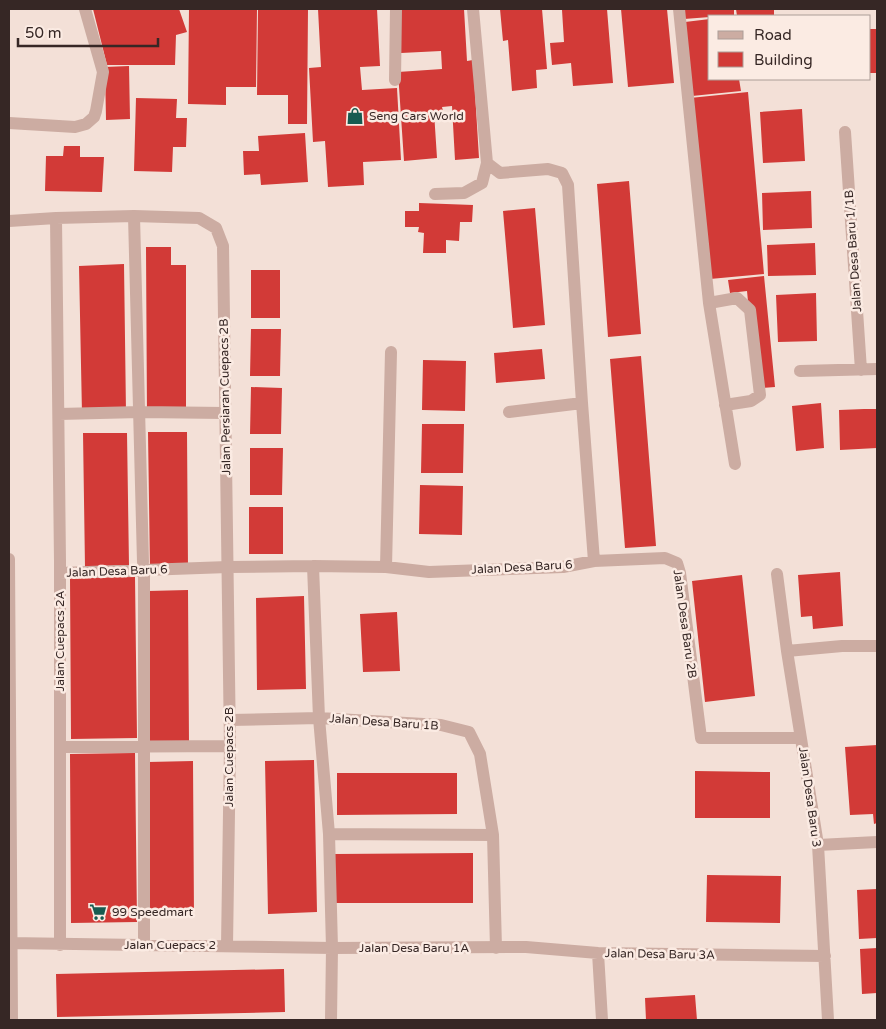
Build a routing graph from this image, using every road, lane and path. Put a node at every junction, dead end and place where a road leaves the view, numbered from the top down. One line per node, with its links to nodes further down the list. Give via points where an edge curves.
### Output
1 (85, 9): 6 (street, via 103,72 94,118 75,127)
2 (396, 9): 5 (street)
3 (473, 9): 8 (street)
4 (679, 9): 13 (street)
5 (395, 80)
6 (9, 123)
7 (845, 132): 16 (street, Jalan Desa Baru 1/1B)
8 (487, 163): 9 (street, via 482,183 464,192); 18 (street, via 500,173 548,169 562,173 568,184)
9 (435, 194)
10 (134, 216): 11 (street); 20 (street); 22 (street, Jalan Persiaran Cuepacs 2B, via 199,218 216,228 223,246)
11 (56, 218): 12 (street); 23 (street, Jalan Cuepacs 2A)
12 (9, 221)
13 (709, 302): 19 (street); 19 (street, via 737,298 750,310 760,394 751,401)
14 (391, 352): 30 (street)
15 (877, 369): 16 (street)
16 (861, 370): 17 (street)
17 (800, 371)
18 (582, 403): 21 (street); 26 (street)
19 (725, 405): 24 (street)
20 (140, 412): 22 (street); 23 (street); 28 (street)
21 (509, 412)
22 (225, 413): 29 (street, Jalan Persiaran Cuepacs 2B)
23 (59, 414): 31 (street, Jalan Cuepacs 2A)
24 (735, 464)
25 (9, 559): 33 (street)
26 (594, 561): 30 (street, Jalan Desa Baru 6, via 562,567 429,572); 38 (street, Jalan Desa Baru 2B, via 666,558 677,563 701,738)
27 (314, 566): 29 (street, Jalan Desa Baru 6); 30 (street, Jalan Desa Baru 6); 36 (street)
28 (143, 567): 29 (street, Jalan Desa Baru 6); 31 (street, Jalan Desa Baru 6); 41 (street)
29 (228, 567): 37 (street, Jalan Cuepacs 2B)
30 (386, 567)
31 (60, 573): 40 (street, Jalan Cuepacs 2A)
32 (777, 574): 35 (street, Jalan Desa Baru 3)
33 (9, 602): 46 (street)
34 (877, 646): 35 (street)
35 (787, 651): 38 (street, Jalan Desa Baru 3)
36 (319, 718): 37 (street, Jalan Desa Baru 1B); 42 (street); 43 (street, Jalan Desa Baru 1B, via 442,726 469,732 480,754)
37 (230, 720): 39 (street, Jalan Cuepacs 2B)
38 (801, 738): 45 (street, Jalan Desa Baru 3)
39 (230, 746): 41 (street); 49 (street, Jalan Cuepacs 2B)
40 (60, 747): 41 (street); 47 (street, Jalan Cuepacs 2A)
41 (144, 747): 48 (street)
42 (329, 834): 43 (street); 50 (street)
43 (494, 835): 51 (street, Jalan Desa Baru 1B)
44 (877, 842): 45 (street)
45 (818, 845): 53 (street, Jalan Desa Baru 3)
46 (10, 943): 47 (street, Jalan Cuepacs 2); 54 (street)
47 (60, 944): 48 (street, Jalan Cuepacs 2)
48 (144, 945): 49 (street, Jalan Cuepacs 2)
49 (227, 946): 50 (street, Jalan Cuepacs 2)
50 (332, 948): 51 (street, Jalan Desa Baru 1A); 55 (street)
51 (496, 948): 52 (street, Jalan Desa Baru 3A)
52 (598, 954): 53 (street, Jalan Desa Baru 3A); 56 (street)
53 (825, 956): 57 (street, Jalan Desa Baru 3)
54 (12, 1020)
55 (331, 1020)
56 (602, 1020)
57 (828, 1020)

